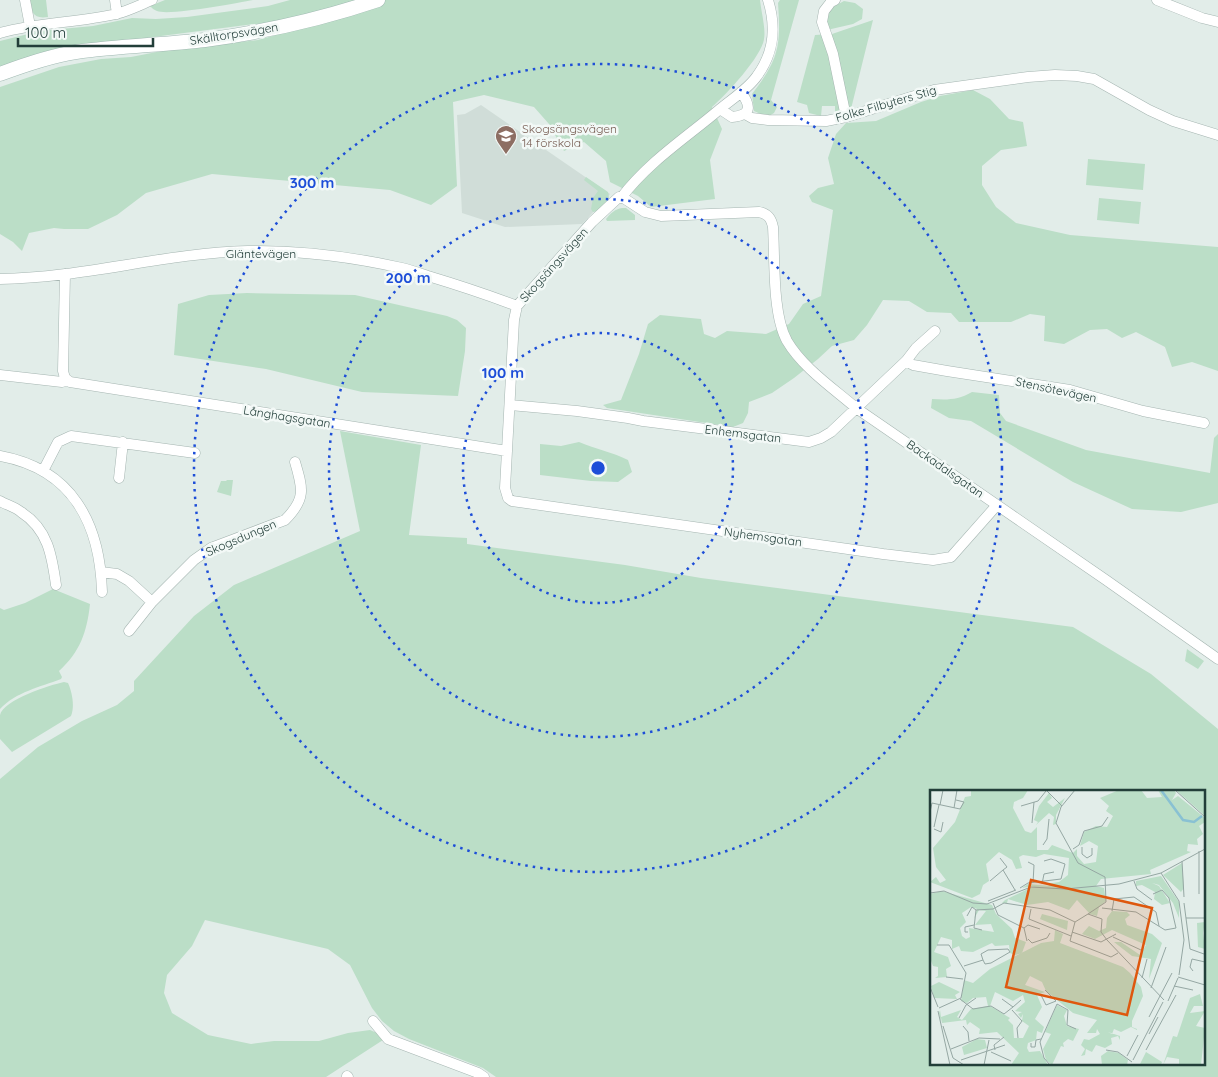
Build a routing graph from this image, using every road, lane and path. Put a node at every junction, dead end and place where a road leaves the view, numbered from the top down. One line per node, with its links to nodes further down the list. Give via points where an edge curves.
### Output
1 (25, 0): 10 (street)
2 (115, 0): 8 (street)
3 (152, 0): 8 (street)
4 (378, 0): 12 (street, Skälltorpsvägen, via 303,22 206,40 76,52)
5 (768, 0): 13 (street, Skogsängsvägen, via 773,17 771,49 756,77)
6 (835, 0): 16 (street, via 824,11 822,22 833,54)
7 (1157, 0): 9 (street)
8 (117, 14): 10 (street)
9 (1218, 22)
10 (30, 26): 11 (street)
11 (0, 33)
12 (0, 74)
13 (741, 92): 14 (street, Skogsängsvägen); 15 (street, via 748,105)
14 (720, 109): 15 (street, Folke Filbyters Stig, via 732,117); 18 (street, Skogsängsvägen, via 655,161)
15 (745, 114): 16 (street, Folke Filbyters Stig, via 768,120)
16 (846, 118): 17 (street, Folke Filbyters Stig, via 934,90 1029,72 1094,79 1159,114 1187,126 1201,125)
17 (1218, 135)
18 (621, 198): 21 (street, Skogsängsvägen, via 616,198 592,222); 27 (street, Backadalsgatan, via 645,212 661,216 759,212 768,215 772,220 777,296 786,339 799,357)
19 (64, 274): 20 (street, Gläntevägen); 21 (street, Gläntevägen, via 186,256 248,251 298,253 404,268); 25 (street, via 63,371)
20 (0, 279)
21 (518, 306): 26 (street, Skogsängsvägen, via 514,320)
22 (934, 331): 23 (street, Enhemsgatan)
23 (906, 361): 27 (street, Enhemsgatan); 28 (street, Stensötevägen, via 1066,390 1142,411)
24 (0, 375): 25 (street, Långhagsgatan)
25 (67, 380): 30 (street, Långhagsgatan)
26 (510, 405): 27 (street, Enhemsgatan, via 809,442 828,434); 30 (street, Skogsängsvägen)
27 (856, 408): 38 (street, Backadalsgatan)
28 (1204, 423)
29 (123, 442): 31 (street); 34 (street, via 66,437 58,442); 35 (street)
30 (507, 451): 36 (street, Skogsängsvägen, via 505,488)
31 (195, 453)
32 (0, 456): 34 (street)
33 (295, 462): 42 (street, Skogsdungen, via 302,484 300,502 285,520 211,548 194,560)
34 (43, 471): 39 (street, via 64,487 87,519 96,542)
35 (118, 478)
36 (508, 498): 38 (street, Nyhemsgatan, via 934,560 952,556)
37 (0, 501): 40 (street, via 24,514 42,533 51,551)
38 (996, 505): 44 (street, Backadalsgatan)
39 (101, 572): 41 (street); 42 (street, via 117,574)
40 (56, 585)
41 (102, 592)
42 (152, 602): 43 (street, Skogsdungen)
43 (129, 630)
44 (1218, 659)
45 (373, 1021): 46 (street, via 388,1039)
46 (484, 1077)

